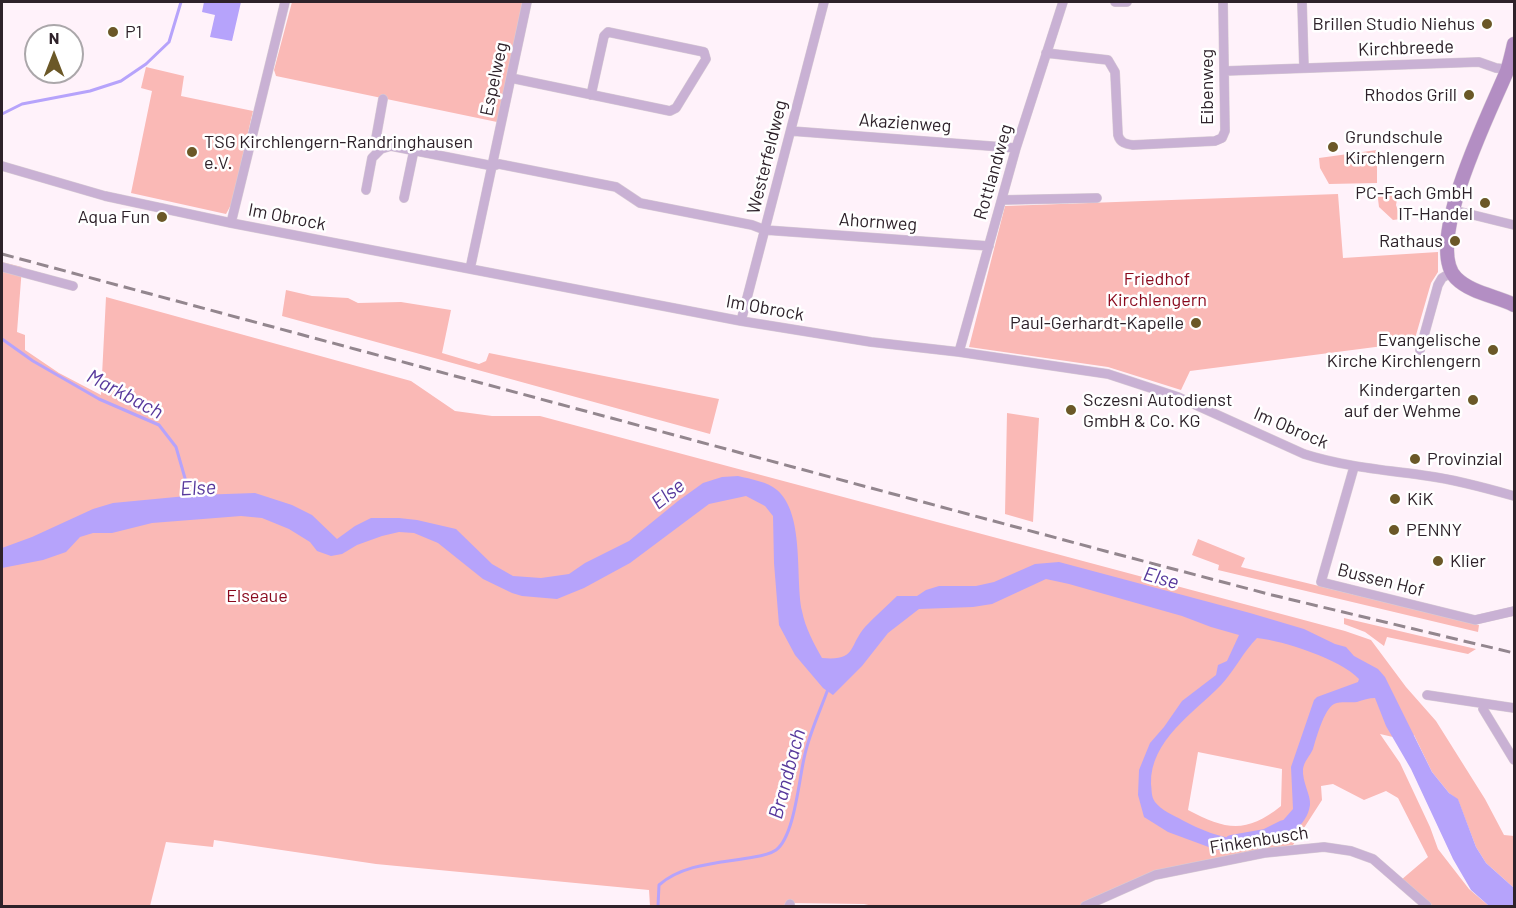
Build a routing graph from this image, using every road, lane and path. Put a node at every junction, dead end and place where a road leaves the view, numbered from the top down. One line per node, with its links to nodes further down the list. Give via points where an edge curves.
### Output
1 (285, 2): 28 (street)
2 (526, 2): 14 (street, Espelweg)
3 (824, 2): 17 (street, Westerfeldweg)
4 (1063, 2): 10 (street, Rottlandweg)
5 (1115, 2): 6 (street)
6 (1127, 2)
7 (1223, 2): 13 (street, Eibenweg)
8 (1302, 2): 11 (street)
9 (1515, 44): 12 (street)
10 (1046, 53): 13 (street, Eibenweg, via 1108,60 1115,72 1118,135 1124,143 1133,145 1203,143 1222,138); 18 (street, Rottlandweg)
11 (1304, 68): 12 (street, Kirchbreede, via 1479,62); 13 (street, Kirchbreede)
12 (1511, 69): 27 (street, via 1476,141)
13 (1225, 71)
14 (511, 78): 15 (street); 22 (street, Espelweg)
15 (591, 95): 15 (street, via 670,111 676,108 706,59 704,52 608,32)
16 (383, 99): 19 (street, via 376,138)
17 (791, 131): 18 (street, Akazienweg); 30 (street, Westerfeldweg)
18 (1016, 148): 26 (street, Rottlandweg)
19 (381, 149): 20 (street, Ahornweg, via 391,146); 23 (street, via 372,158)
20 (414, 150): 22 (street, Ahornweg); 24 (street)
21 (2, 166): 28 (street, Im Obrock, via 105,196)
22 (493, 166): 30 (street, Ahornweg, via 616,187 640,203); 33 (street, Espelweg)
23 (366, 190)
24 (404, 198)
25 (1097, 198): 26 (street)
26 (1002, 200): 31 (street, Rottlandweg)
27 (1453, 210): 29 (street); 34 (street, via 1446,254)
28 (231, 223): 33 (street, Im Obrock)
29 (1515, 225)
30 (765, 230): 31 (street, Ahornweg); 37 (street, Westerfeldweg)
31 (988, 246): 39 (street, Rottlandweg)
32 (2, 267): 35 (street)
33 (470, 269): 37 (street, Im Obrock)
34 (1452, 272): 36 (street, via 1464,284); 38 (street, via 1438,285)
35 (73, 286)
36 (1515, 305)
37 (741, 321): 39 (street, Im Obrock)
38 (1420, 350)
39 (959, 352): 40 (street, Im Obrock, via 1117,377 1178,397 1304,454)
40 (1354, 467): 41 (street, Im Obrock, via 1461,481); 42 (street, Bussen Hof, via 1321,582 1475,620)
41 (1515, 496)
42 (1515, 611)
43 (1426, 695): 44 (street)
44 (1484, 704): 45 (street); 46 (street, via 1483,710)
45 (1515, 708)
46 (1515, 760)
47 (1085, 906): 48 (street, Finkenbusch, via 1155,875 1264,853 1324,847 1351,851 1373,860)
48 (1427, 906)

